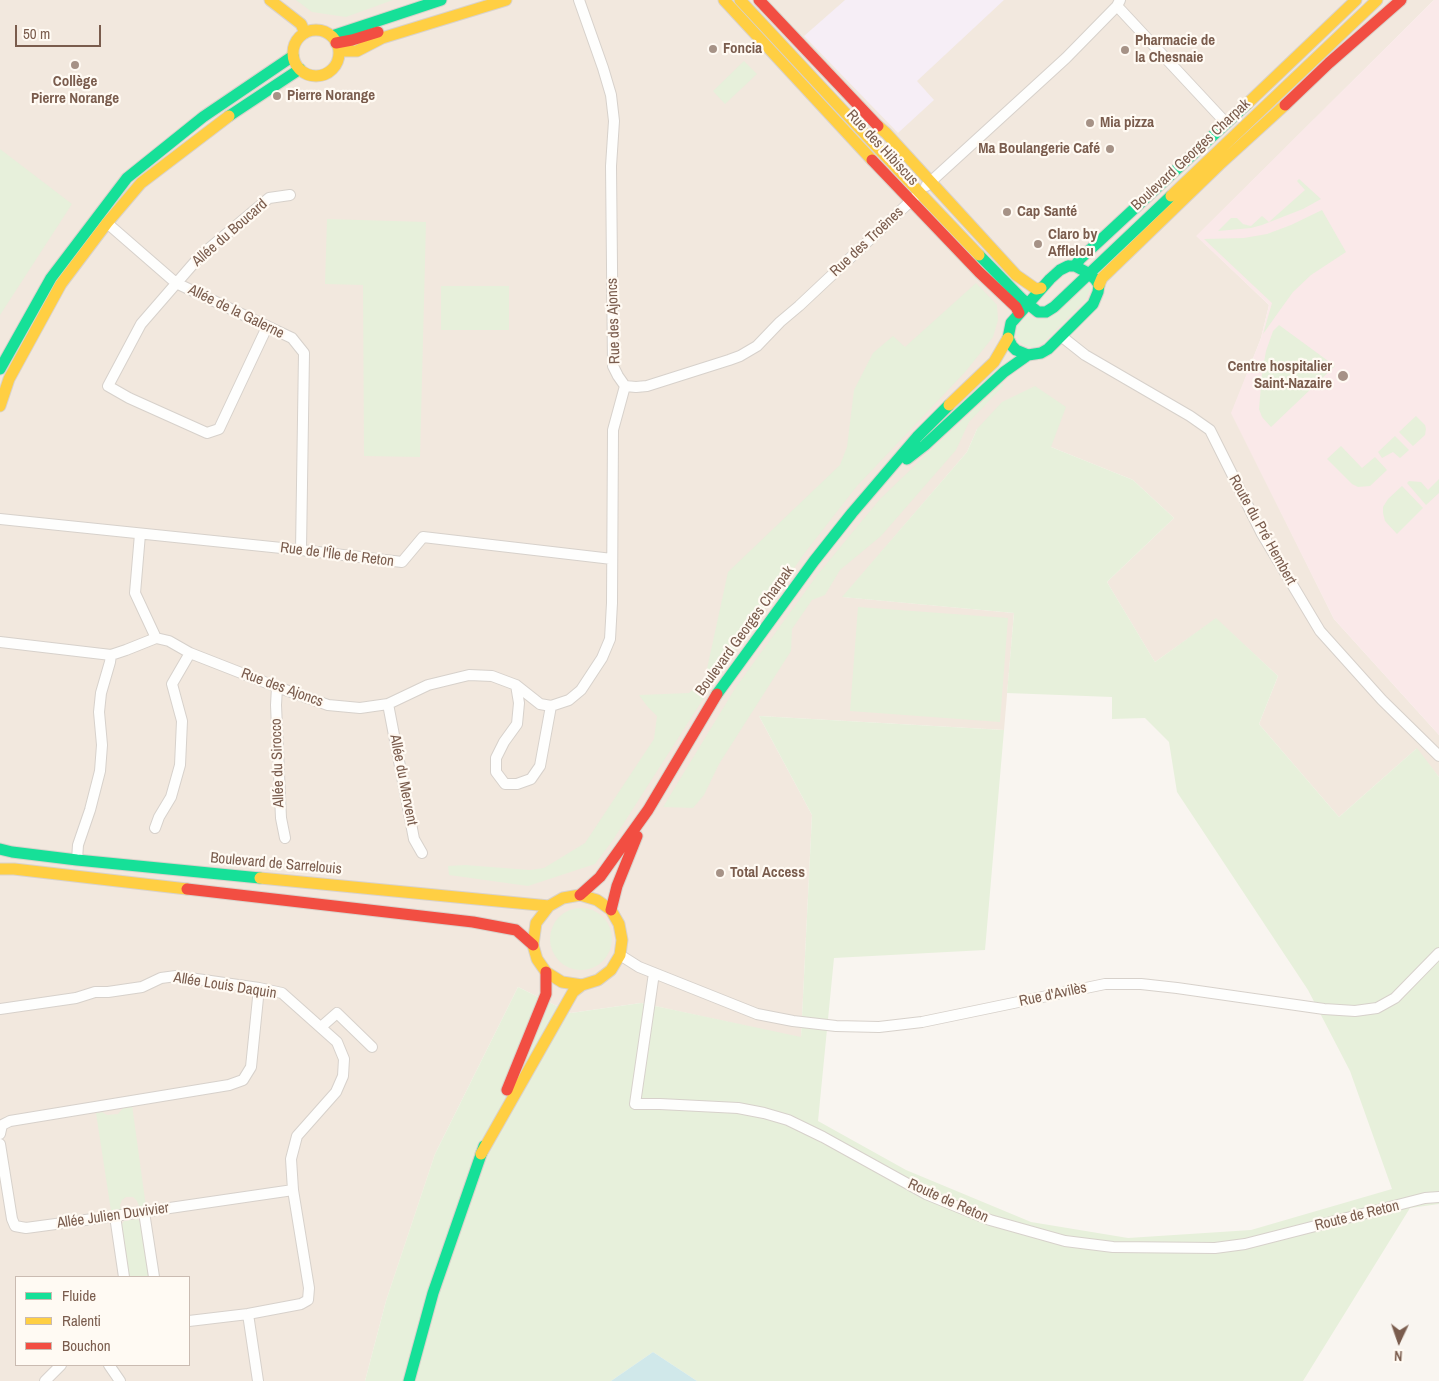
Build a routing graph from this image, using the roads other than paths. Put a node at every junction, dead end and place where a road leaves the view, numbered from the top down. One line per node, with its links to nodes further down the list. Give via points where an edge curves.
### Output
1 (270, 0): 13 (main road, via 301,24)
2 (442, 0): 14 (main road)
3 (477, 0): 14 (main road)
4 (506, 0): 14 (main road, via 382,38 357,51)
5 (579, 0): 35 (street, Rue des Ajoncs, via 611,95 614,120 611,166 613,366)
6 (724, 0): 21 (main road, Rue des Hibiscus)
7 (740, 0): 19 (main road, Rue des Hibiscus)
8 (759, 0): 18 (main road, Rue des Hibiscus)
9 (1356, 0): 17 (main road, Boulevard Georges Charpak)
10 (1377, 0): 24 (main road, Boulevard Georges Charpak)
11 (1401, 0): 26 (main road, Boulevard Georges Charpak, via 1219,165 1102,278)
12 (1118, 3): 17 (street); 18 (street, Rue des Troënes, via 1066,58)
13 (305, 33): 14 (main road, via 326,32); 15 (main road, via 296,42)
14 (336, 43): 16 (main road, via 338,60 327,73 318,76)
15 (293, 56): 16 (main road); 34 (main road, via 203,118 127,178 51,278)
16 (300, 69): 22 (main road, via 224,119 141,183)
17 (1226, 124): 23 (main road, Boulevard Georges Charpak)
18 (931, 182): 19 (street, Rue des Troënes); 27 (main road, Rue des Hibiscus, via 1016,275 1036,289)
19 (919, 192): 21 (street, Rue des Troënes); 28 (main road, Rue des Hibiscus)
20 (290, 195): 25 (street, Allée du Boucard, via 269,198 200,256)
21 (911, 201): 29 (main road, Rue des Hibiscus, via 1016,307); 35 (street, Rue des Troënes, via 758,346 729,360 647,386)
22 (107, 223): 25 (street, Allée de la Galerne); 36 (main road, via 61,284 9,379)
23 (1075, 266): 24 (main road); 27 (main road, Boulevard Georges Charpak, via 1060,270)
24 (1088, 273): 26 (main road); 28 (main road, Boulevard Georges Charpak, via 1046,312 1038,312)
25 (176, 283): 30 (street, Allée de la Galerne); 30 (street, Allée du Boucard, via 141,324 108,386 129,398 207,433 218,429)
26 (1099, 285): 31 (main road, Boulevard Georges Charpak, via 1093,304)
27 (1042, 288): 28 (main road, Boulevard Georges Charpak)
28 (1025, 301): 29 (main road, Boulevard Georges Charpak)
29 (1019, 314): 32 (main road, Boulevard Georges Charpak, via 1011,323)
30 (267, 327): 40 (street, Allée de la Galerne, via 292,338 304,353)
31 (1061, 336): 33 (main road, Boulevard Georges Charpak, via 1041,353); 50 (street, Route du Pré Hembert, via 1085,355 1210,430 1262,534 1320,631 1382,700)
32 (1008, 338): 33 (main road, via 1016,350); 37 (main road, Boulevard Georges Charpak, via 994,362 917,437)
33 (1028, 355): 37 (main road, Boulevard Georges Charpak)
34 (0, 369)
35 (625, 386): 41 (street, Rue des Ajoncs, via 614,430)
36 (0, 406)
37 (880, 480): 51 (main road, Boulevard Georges Charpak, via 814,561 716,695)
38 (0, 519): 39 (street, Rue de l'Île de Reton)
39 (140, 534): 40 (street, Rue de l'Île de Reton); 42 (street, via 135,593)
40 (302, 550): 41 (street, Rue de l'Île de Reton, via 402,562 423,538)
41 (612, 558): 49 (street, Rue des Ajoncs, via 610,640 581,690 569,700)
42 (156, 638): 44 (street, Rue des Ajoncs, via 169,641); 45 (street)
43 (0, 642): 45 (street)
44 (190, 653): 47 (street, Rue des Ajoncs); 52 (street, via 172,684 182,722 180,765 170,797)
45 (110, 654): 56 (street, via 99,712 100,771 78,846)
46 (516, 685): 48 (street, Rue des Ajoncs, via 492,676 469,675 428,685); 49 (street, Rue des Ajoncs, via 540,704); 49 (street, via 517,724 496,758 496,772 506,784 531,779 540,766)
47 (277, 687): 48 (street, Rue des Ajoncs, via 328,705 360,708); 53 (street, Allée du Sirocco, via 280,818)
48 (388, 704): 55 (street, Allée du Mervent, via 414,839)
49 (551, 706)
50 (1439, 756)
51 (648, 810): 58 (main road, via 600,877); 60 (main road, via 616,886)
52 (155, 828)
53 (285, 838)
54 (0, 849): 56 (main road, Boulevard de Sarrelouis)
55 (422, 854)
56 (77, 860): 59 (main road, Boulevard de Sarrelouis)
57 (0, 870): 61 (main road, via 14,869 473,922 516,930)
58 (580, 895): 59 (main road, via 563,898); 60 (main road, via 597,900)
59 (549, 906): 61 (main road, via 536,923)
60 (611, 910): 63 (main road, via 621,932)
61 (533, 945): 64 (main road)
62 (1439, 954): 65 (street, Rue d'Avilès, via 1394,998 1377,1008 1355,1011 1141,984 1106,984 922,1022 879,1027 836,1026 757,1014)
63 (620, 956): 65 (street); 66 (main road, via 611,970 598,980)
64 (546, 972): 66 (main road, via 562,982); 73 (main road, via 546,994)
65 (654, 973): 75 (street, Route de Reton, via 635,1104 738,1108 788,1120 926,1194 990,1220 1065,1240 1113,1247 1215,1248 1244,1244)
66 (582, 985): 73 (main road, via 566,1002)
67 (260, 988): 68 (street, Allée Louis Daquin, via 176,976 160,978 142,986); 69 (street, Allée Louis Daquin, via 282,993); 71 (street, via 251,1067 243,1080 10,1120 2,1126)
68 (0, 1009)
69 (322, 1027): 70 (street, via 336,1013); 74 (street, Allée Louis Daquin, via 337,1042 344,1059 343,1076 336,1092 297,1136 291,1160)
70 (372, 1047)
71 (0, 1134)
72 (0, 1144): 77 (street, Allée Julien Duvivier, via 15,1226 26,1228)
73 (481, 1154): 87 (main road, via 433,1294)
74 (293, 1190): 76 (street, Allée Julien Duvivier); 80 (street, Allée Louis Daquin, via 309,1288 308,1300)
75 (1439, 1197)
76 (144, 1212): 77 (street, Allée Julien Duvivier); 79 (street)
77 (115, 1216): 78 (street)
78 (124, 1276)
79 (154, 1276)
80 (248, 1314): 81 (street, Allée Louis Daquin); 86 (street)
81 (190, 1321)
82 (60, 1366): 84 (street)
83 (110, 1366): 85 (street)
84 (45, 1381)
85 (120, 1381)
86 (258, 1381)
87 (409, 1381)

